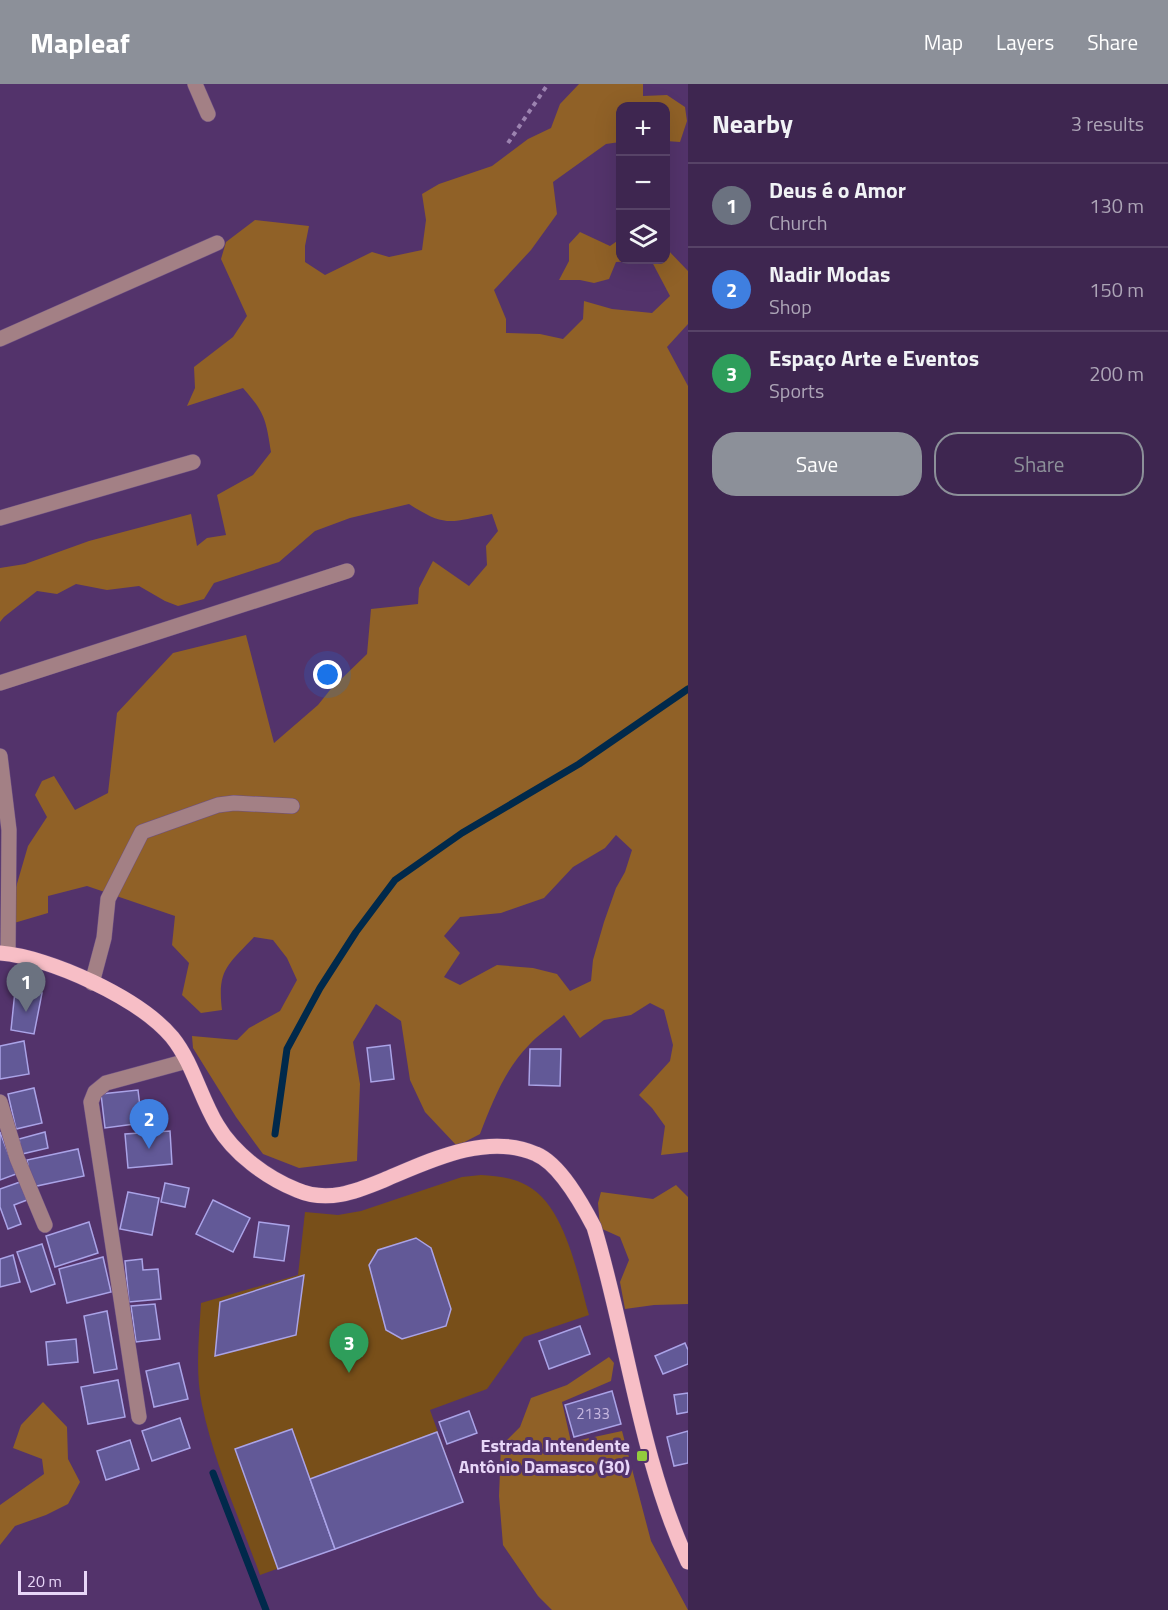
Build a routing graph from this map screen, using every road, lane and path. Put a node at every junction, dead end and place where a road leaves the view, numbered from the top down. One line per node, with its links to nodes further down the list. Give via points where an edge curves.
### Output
1 (195, 84): 3 (street)
2 (548, 84): 4 (path)
3 (208, 114)
4 (508, 143)
5 (217, 243): 6 (street)
6 (0, 339)
7 (193, 462): 8 (street)
8 (0, 518)
9 (347, 571): 10 (street)
10 (0, 683)
11 (0, 756): 13 (street, via 9,830)
12 (292, 806): 14 (street, via 218,805 142,832 108,899 104,938)
13 (4, 953): 14 (main road, via 62,969)
14 (92, 983): 15 (main road, via 139,1008 172,1037)
15 (188, 1061): 18 (street, via 106,1083 95,1092 91,1102); 19 (main road, via 218,1126 234,1147 261,1170 299,1191 326,1197 355,1192 446,1156 474,1148 507,1146 537,1154 562,1176 594,1227 656,1475)
16 (0, 1102): 17 (street, via 17,1158)
17 (45, 1225)
18 (139, 1417)
19 (688, 1562)

